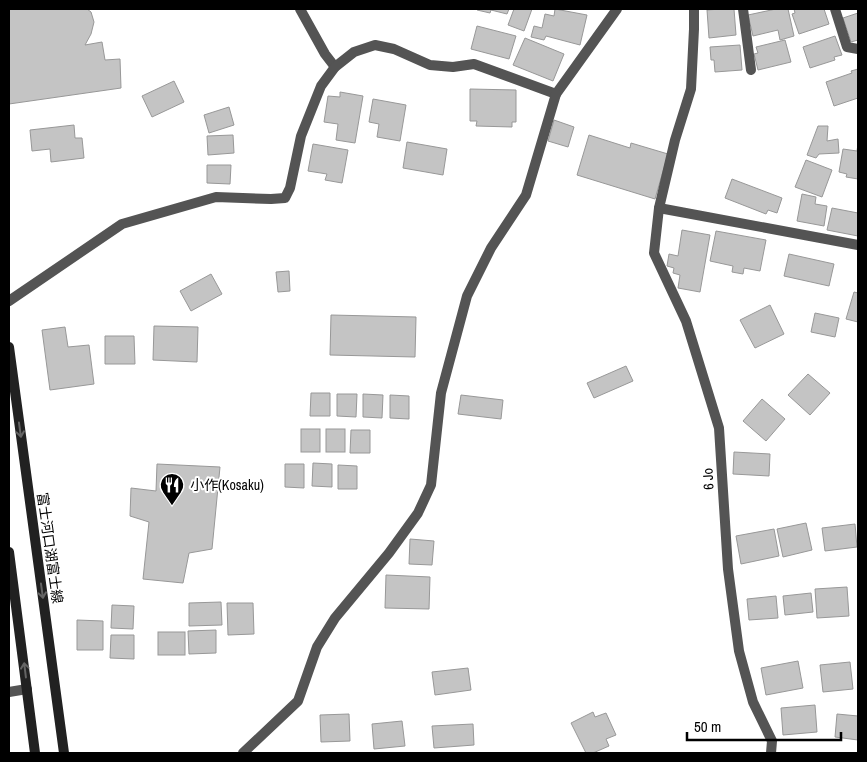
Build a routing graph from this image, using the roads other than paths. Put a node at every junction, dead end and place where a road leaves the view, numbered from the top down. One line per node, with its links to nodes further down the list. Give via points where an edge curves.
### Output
1 (300, 9): 7 (street)
2 (617, 9): 9 (street)
3 (694, 9): 10 (street, 6 Jo, via 691,89)
4 (743, 9): 8 (street)
5 (835, 9): 6 (street, via 847,47)
6 (858, 50)
7 (335, 67): 9 (street, via 354,52 375,44 430,65 453,67 474,64); 12 (street, via 321,86 301,136 285,198 216,196 122,224)
8 (751, 70)
9 (556, 94): 19 (street, via 526,196 491,248 467,296 441,393 431,485 418,513 316,647 298,701)
10 (659, 208): 11 (street); 20 (street, 6 Jo, via 654,253 686,321 719,428 728,569 739,651 753,702 772,742)
11 (858, 245)
12 (9, 301)
13 (9, 347): 18 (main road, 富士河口湖富士線, one-way to 18)
14 (9, 552): 15 (main road, one-way to 14)
15 (27, 689): 16 (street); 17 (main road)
16 (9, 692)
17 (35, 753)
18 (64, 753)
19 (243, 753)
20 (771, 753)

